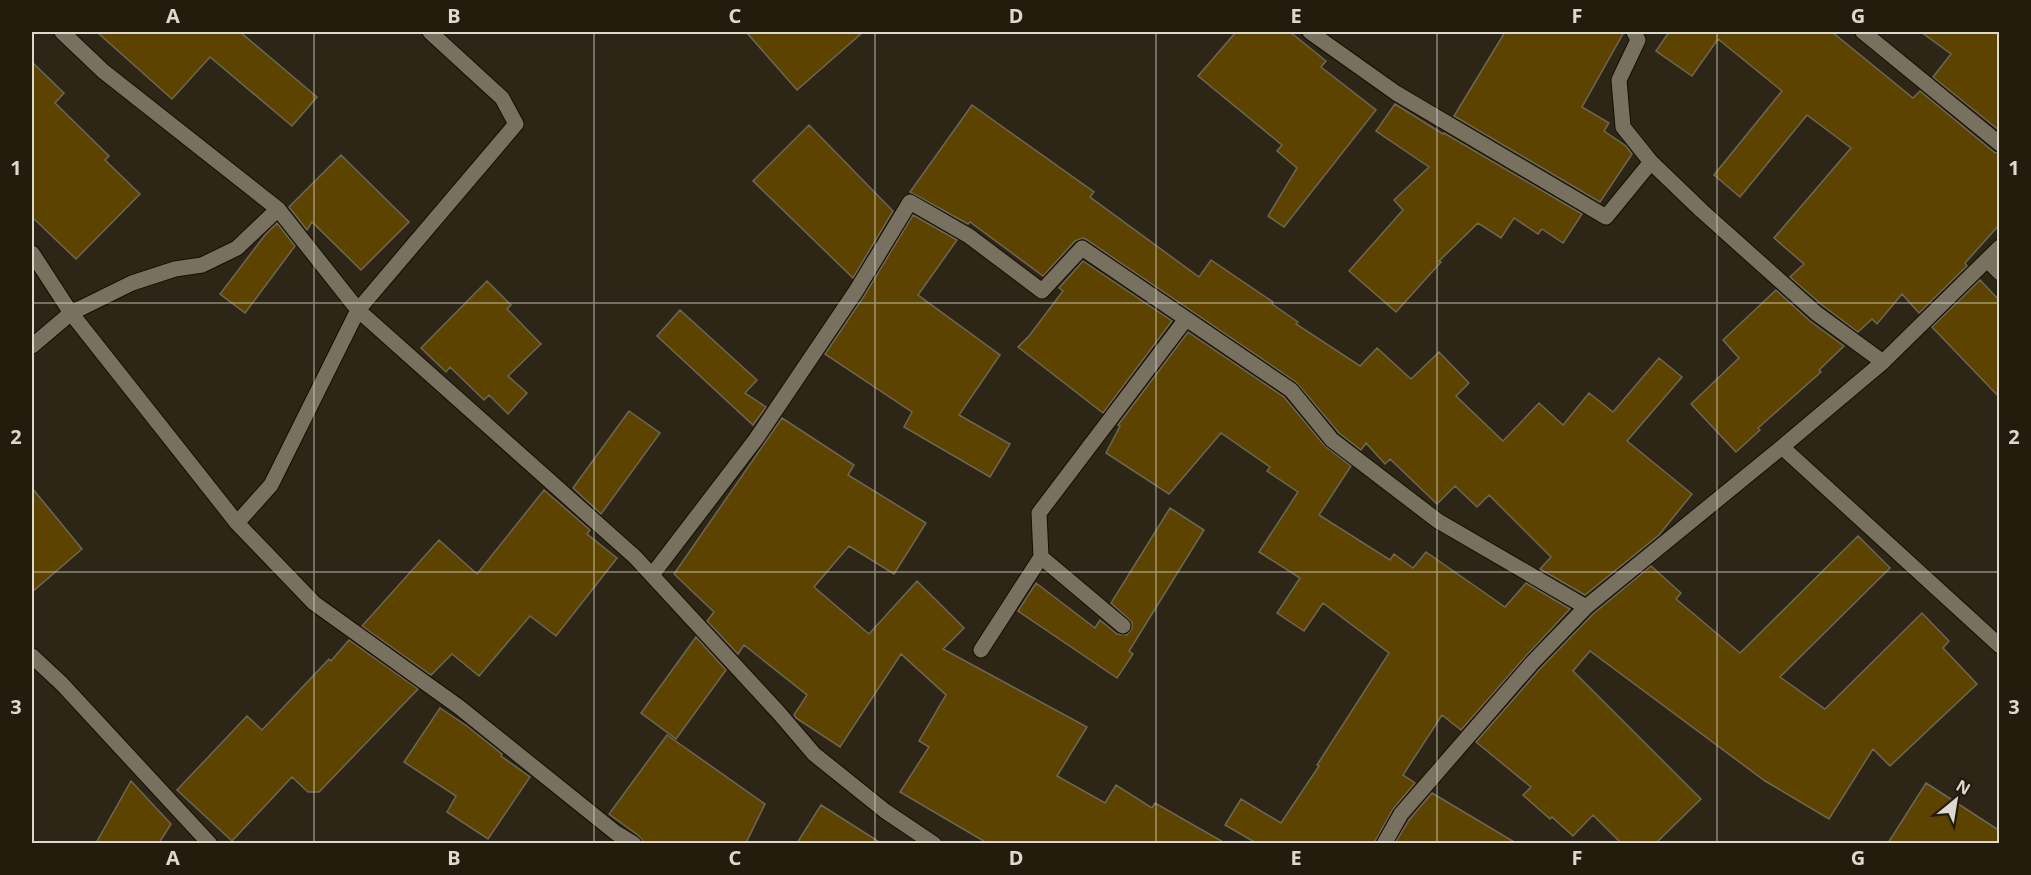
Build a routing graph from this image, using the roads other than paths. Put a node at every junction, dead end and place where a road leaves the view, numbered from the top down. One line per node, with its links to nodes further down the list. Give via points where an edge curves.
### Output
1 (62, 32): 8 (street, via 102,71)
2 (430, 32): 13 (street, via 502,98 516,124)
3 (1310, 32): 7 (street, via 1396,93 1606,217)
4 (1634, 32): 7 (street, via 1638,40 1619,80 1623,128)
5 (1863, 32): 6 (street)
6 (2000, 144)
7 (1651, 162): 17 (street, via 1816,313)
8 (278, 209): 13 (street); 14 (street, via 237,248 202,265 132,283)
9 (2000, 247): 11 (street)
10 (32, 253): 14 (street)
11 (1987, 260): 12 (street); 17 (street)
12 (2000, 273)
13 (358, 310): 19 (street, via 271,485); 21 (street)
14 (72, 313): 16 (street); 19 (street)
15 (1186, 319): 20 (street, via 1040,513); 21 (street, via 1082,249 1042,291 969,236 910,202 856,291 756,439); 22 (street, via 1291,390 1332,440 1438,521)
16 (32, 346)
17 (1883, 362): 18 (street)
18 (1782, 447): 22 (street); 24 (street)
19 (237, 523): 28 (street, via 314,603 459,706 616,833)
20 (1041, 557): 23 (street); 25 (street)
21 (652, 574): 29 (street, via 814,754 885,811)
22 (1586, 607): 30 (street, via 1401,814)
23 (1123, 626)
24 (2000, 646)
25 (981, 650)
26 (32, 656): 27 (street)
27 (210, 843)
28 (634, 843)
29 (934, 843)
30 (1384, 843)

